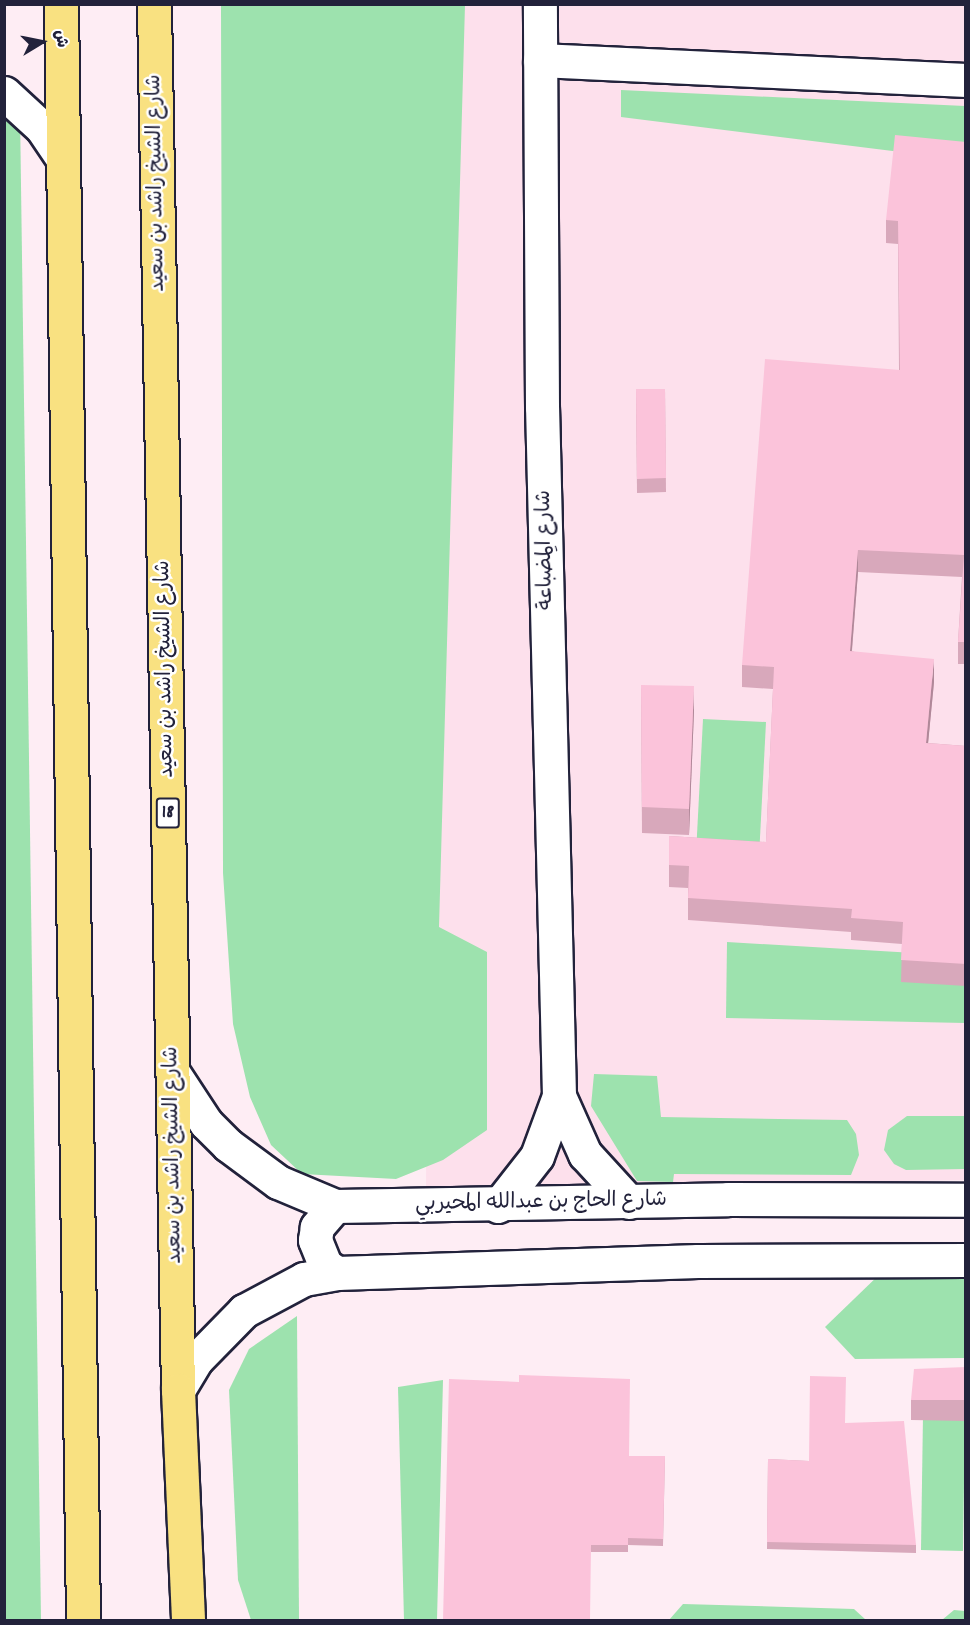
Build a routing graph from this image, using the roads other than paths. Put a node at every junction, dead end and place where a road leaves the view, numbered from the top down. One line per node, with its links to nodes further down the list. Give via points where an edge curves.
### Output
1 (61, 4): 7 (main road)
2 (154, 4): 8 (main road, شارع الشيخ راشد بن سعيد / 18)
3 (540, 4): 4 (street, شارع المِضباعة)
4 (540, 60): 5 (street); 9 (street, شارع المِضباعة, via 542,406)
5 (966, 80)
6 (4, 93): 7 (street, via 42,128)
7 (62, 158): 17 (main road)
8 (172, 1071): 12 (street, شارع الحاج بن عبدالله المحيربي, via 206,1123 244,1158 278,1182); 16 (main road, شارع الشيخ راشد بن سعيد / 18)
9 (559, 1096): 11 (street, شارع المِضباعة, via 585,1154); 13 (street, شارع المِضباعة, via 537,1156)
10 (966, 1200): 11 (street, شارع الحاج بن عبدالله المحيربي)
11 (629, 1202): 13 (street, شارع الحاج بن عبدالله المحيربي)
12 (335, 1206): 13 (street, شارع الحاج بن عبدالله المحيربي); 15 (street, via 317,1227 315,1240 325,1265)
13 (498, 1206)
14 (966, 1260): 15 (street, via 698,1261)
15 (337, 1273): 16 (street, via 304,1279 244,1311 204,1352)
16 (178, 1390): 18 (main road, شارع الشيخ راشد بن سعيد / 18)
17 (83, 1620)
18 (188, 1620)

